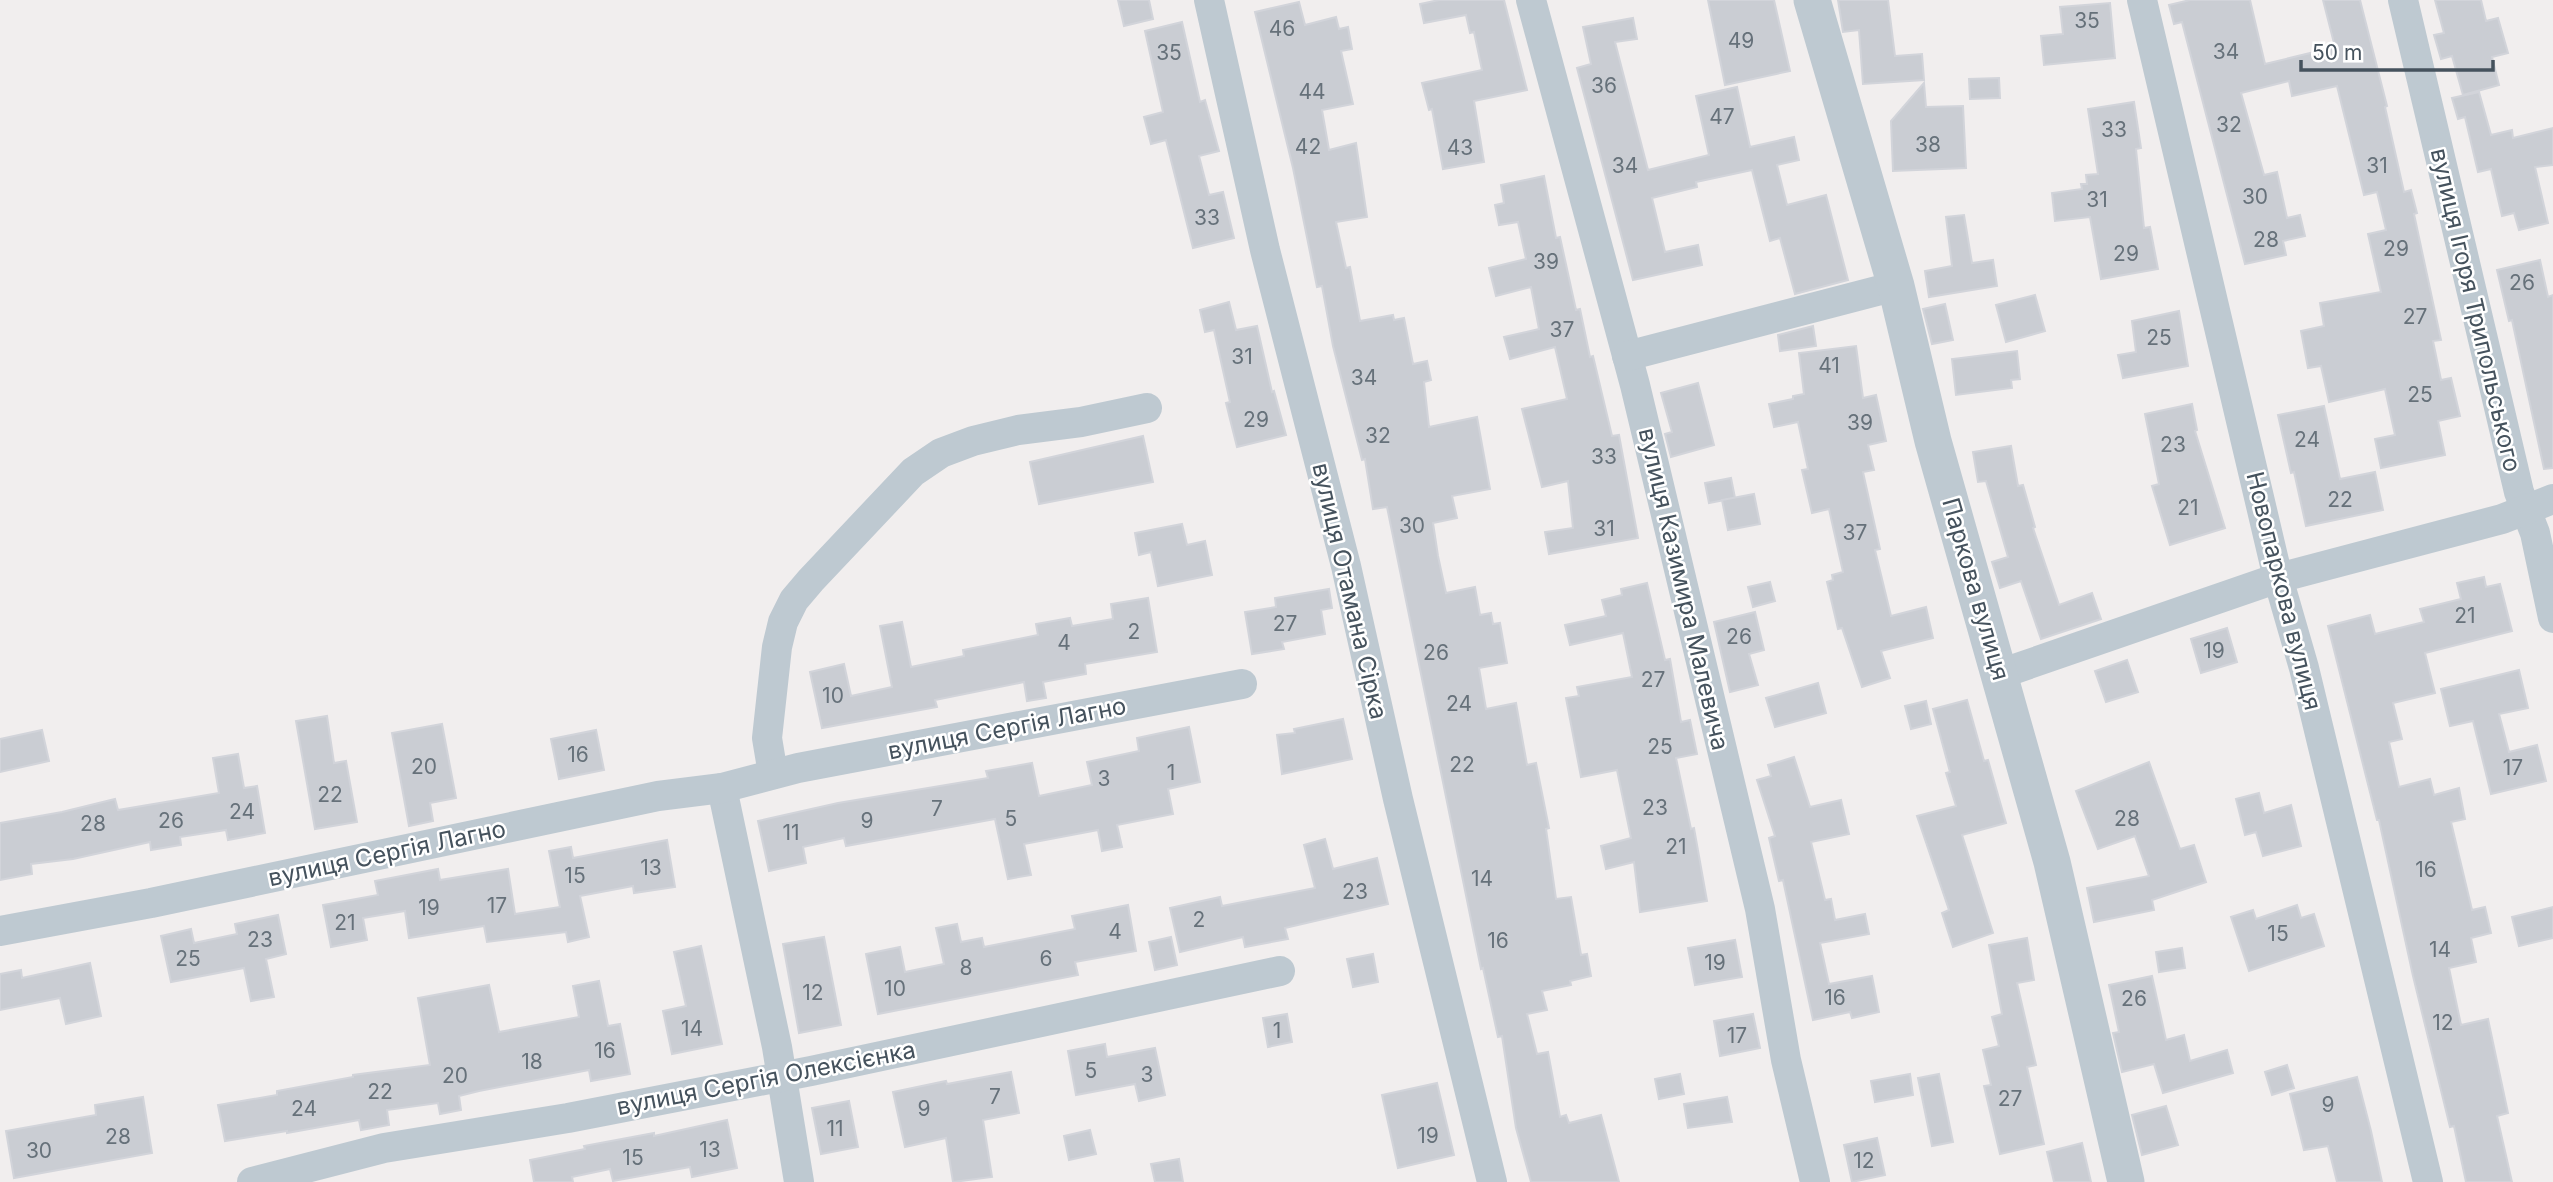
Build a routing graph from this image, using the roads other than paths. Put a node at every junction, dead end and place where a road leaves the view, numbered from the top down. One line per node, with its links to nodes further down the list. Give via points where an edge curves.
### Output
1 (1209, 0): 21 (street, вулиця Отамана Сірка, via 1261,237 1346,566)
2 (1531, 0): 7 (street, вулиця Казимира Малевича)
3 (1812, 0): 6 (street, Паркова вулиця)
4 (2142, 0): 10 (street, Новопаркова вулиця)
5 (2403, 0): 9 (street, вулиця Ігоря Трипольського, via 2519,492)
6 (1896, 286): 7 (street); 12 (street, Паркова вулиця, via 1933,441)
7 (1627, 356): 22 (street, вулиця Казимира Малевича, via 1757,898 1786,1060)
8 (1147, 408): 14 (street, via 973,441 941,453 913,472 811,580 783,622 767,738)
9 (2540, 504): 10 (street, via 2502,519); 11 (street, вулиця Ігоря Трипольського, via 2535,533)
10 (2278, 578): 12 (street); 24 (street, Новопаркова вулиця, via 2304,668)
11 (2553, 618)
12 (2000, 674): 23 (street, Паркова вулиця, via 2052,862)
13 (1242, 684): 14 (street, вулиця Сергія Лагно)
14 (774, 774): 15 (street, вулиця Сергія Лагно)
15 (722, 788): 16 (street, вулиця Сергія Лагно, via 650,797 190,895); 18 (street)
16 (0, 930)
17 (1280, 971): 18 (street, вулиця Сергія Олексієнка)
18 (780, 1077): 19 (street, вулиця Сергія Олексієнка, via 384,1148); 20 (street)
19 (252, 1182)
20 (799, 1182)
21 (1492, 1182)
22 (1815, 1182)
23 (2126, 1182)
24 (2428, 1182)

